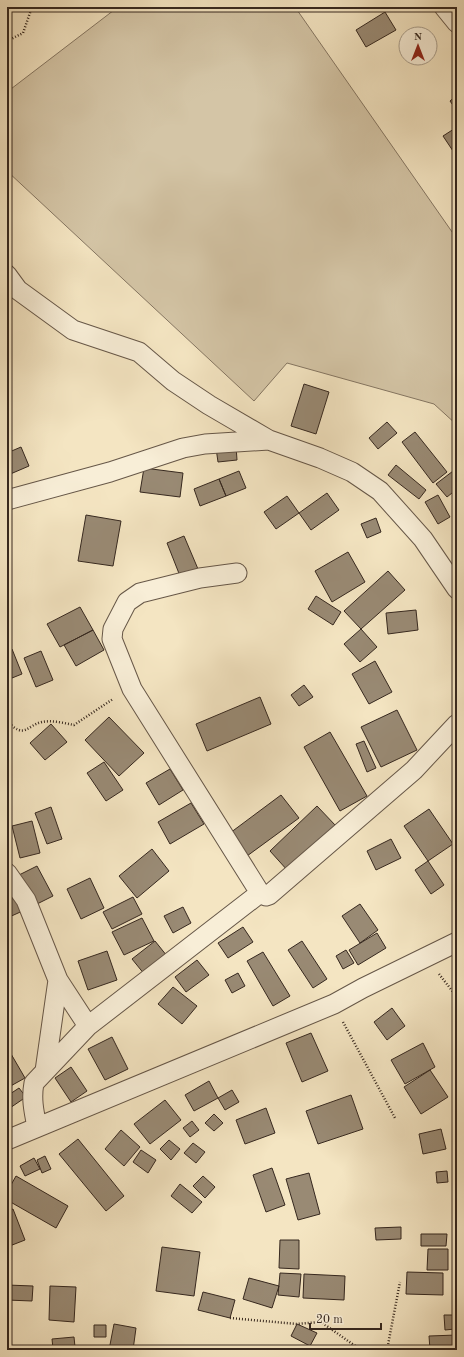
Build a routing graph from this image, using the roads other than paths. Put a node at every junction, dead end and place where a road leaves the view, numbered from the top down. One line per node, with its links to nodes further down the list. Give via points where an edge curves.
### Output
1 (444, 7): 2 (street)
2 (457, 23)
3 (7, 275): 4 (street, via 18,290 73,330 138,352 208,405)
4 (269, 440): 5 (street, via 183,448 110,472); 7 (street, via 352,472 380,491 422,539)
5 (7, 500)
6 (237, 573): 10 (street, via 200,578 140,593 127,602 113,628 112,639 132,689)
7 (457, 589)
8 (457, 724): 10 (street, via 414,770 269,895)
9 (7, 873): 12 (street, via 26,900)
10 (260, 893): 13 (street)
11 (457, 942): 15 (street, via 334,1004)
12 (58, 980): 13 (street); 14 (street)
13 (88, 1026): 14 (street)
14 (45, 1071): 15 (street, via 34,1083 32,1094)
15 (37, 1127): 16 (street)
16 (7, 1140)

